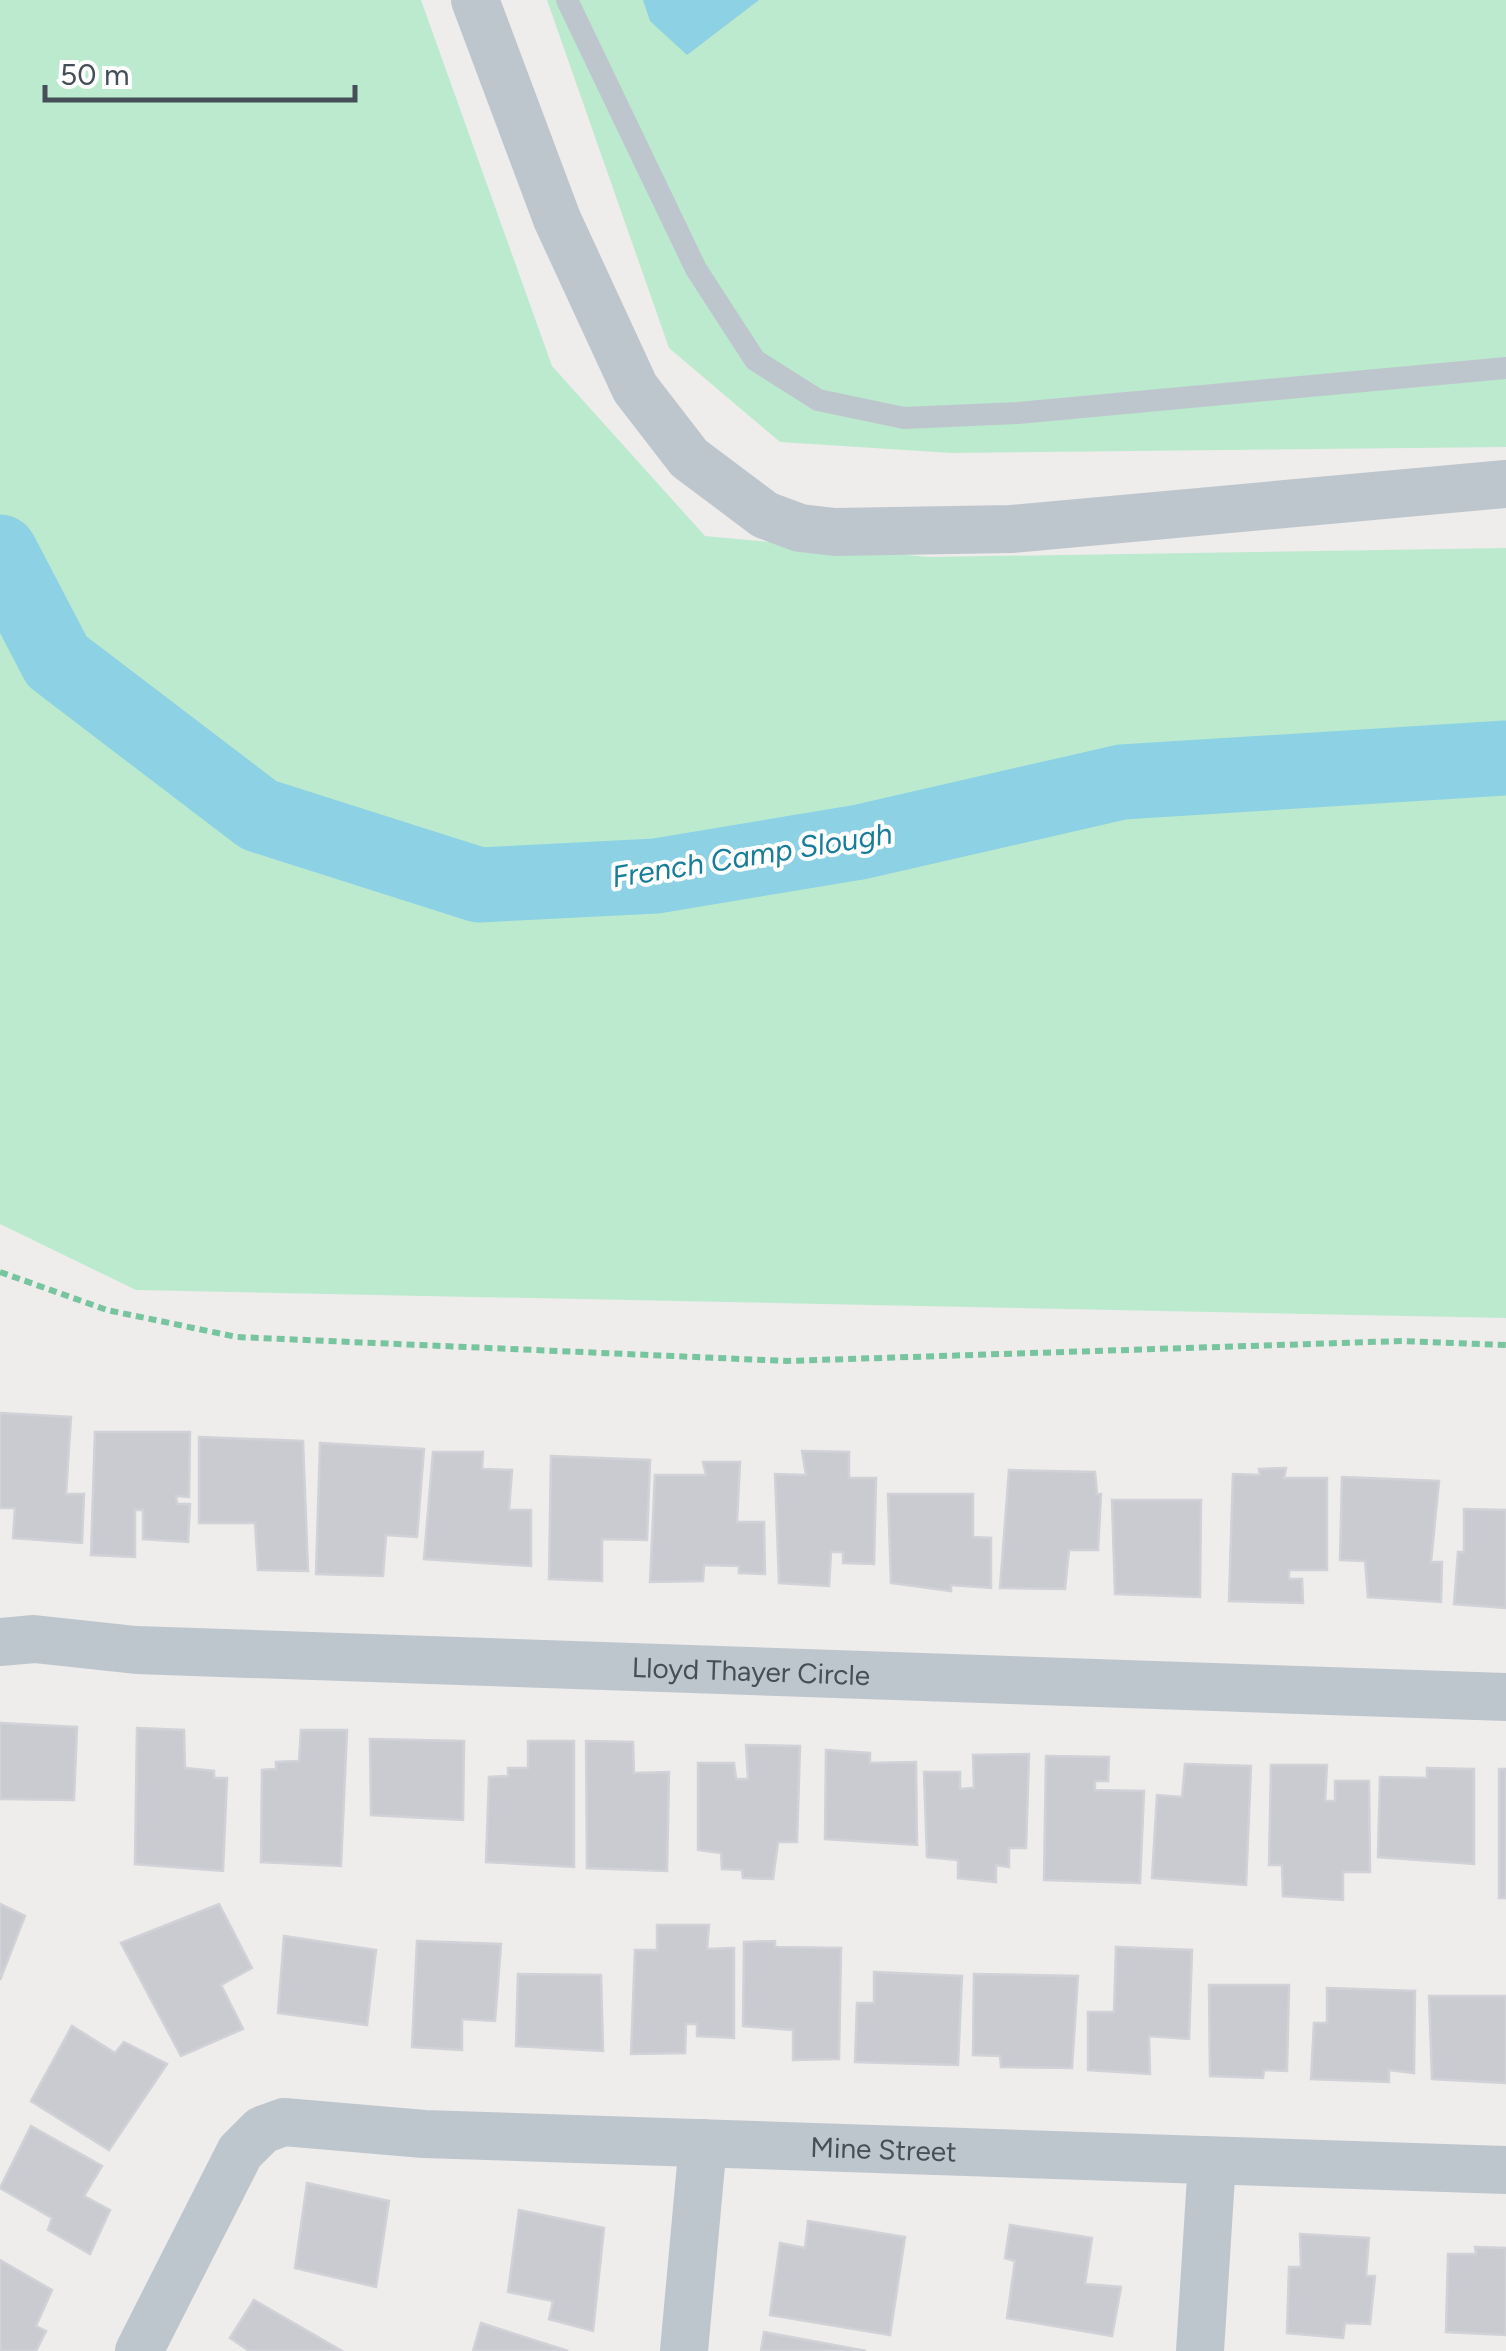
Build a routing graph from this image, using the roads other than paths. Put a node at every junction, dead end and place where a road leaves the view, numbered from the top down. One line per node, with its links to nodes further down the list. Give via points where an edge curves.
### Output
1 (475, 0): 4 (street, via 557,219 635,388 688,458 765,515 835,532 1011,529)
2 (567, 0): 3 (lane, via 696,269 754,360 818,400 904,418 1018,413)
3 (1506, 368)
4 (1506, 484)
5 (0, 1642): 6 (street, Lloyd Thayer Circle)
6 (1506, 1697)
7 (703, 2143): 8 (street, Mine Street); 10 (street, Mine Street, via 284,2122 262,2130 240,2152); 11 (street)
8 (1212, 2160): 9 (street, Mine Street); 12 (street)
9 (1506, 2170)
10 (138, 2351)
11 (684, 2351)
12 (1200, 2351)

